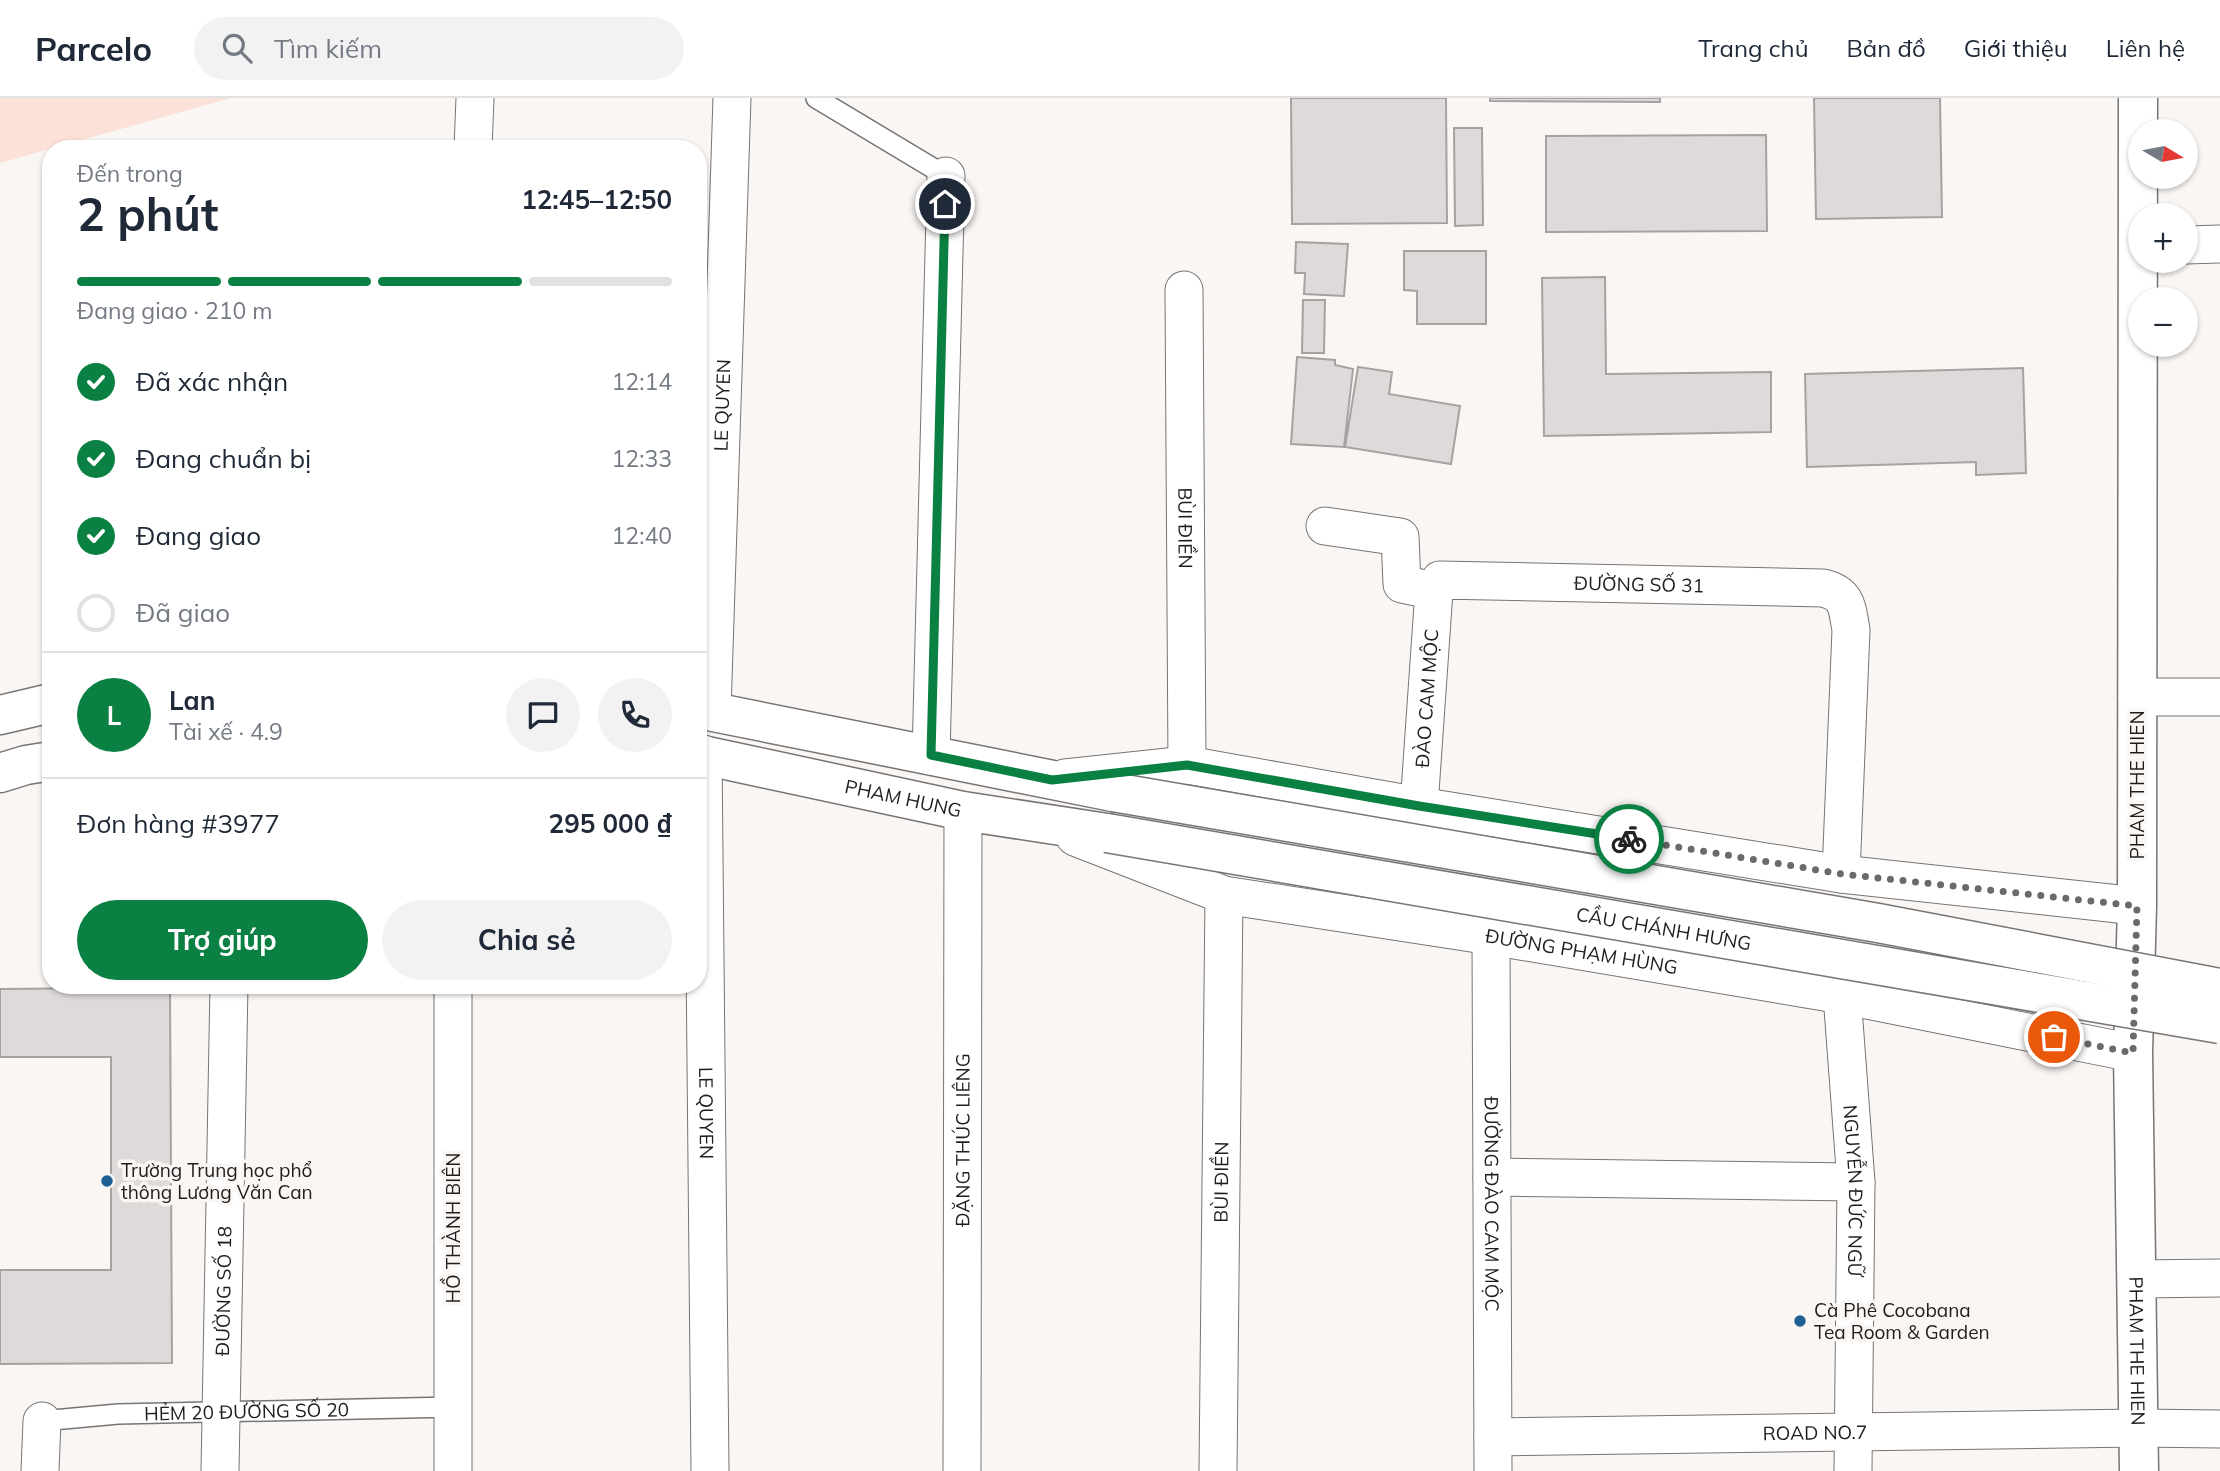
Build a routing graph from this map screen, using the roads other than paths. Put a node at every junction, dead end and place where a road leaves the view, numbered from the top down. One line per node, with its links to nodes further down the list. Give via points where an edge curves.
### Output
1 (475, 98): 5 (street)
2 (732, 98): 14 (street, LE QUYEN)
3 (816, 98): 6 (lane)
4 (2138, 98): 7 (main road, PHAM THE HIEN)
5 (473, 140)
6 (946, 176): 20 (street)
7 (2139, 203)
8 (2220, 244): 9 (street)
9 (2198, 245)
10 (2139, 273): 16 (main road, PHAM THE HIEN)
11 (1184, 290): 23 (street, BÙI ĐIỀN)
12 (1325, 526): 13 (street, via 1400,537 1402,584)
13 (1434, 591): 26 (street, ĐÀO CAM MỘC); 30 (street, ĐƯỜNG SỐ 31, via 1440,580 1836,591 1846,602 1851,630)
14 (707, 665)
15 (2220, 696): 16 (street)
16 (2137, 697): 32 (main road, PHAM THE HIEN)
17 (42, 705): 19 (main road)
18 (707, 710): 20 (main road)
19 (0, 715)
20 (931, 755): 25 (main road)
21 (707, 756): 27 (main road, PHAM HUNG)
22 (42, 762): 24 (main road)
23 (1187, 765): 25 (street); 26 (street)
24 (0, 773)
25 (1052, 780): 34 (main road, bridge, via 1864,921)
26 (1419, 806): 30 (street)
27 (963, 811): 28 (main road, PHAM HUNG); 56 (street, ĐẶNG THÚC LIÊNG)
28 (1038, 823): 29 (main road, PHAM HUNG); 31 (street, ĐƯỜNG PHẠM HÙNG)
29 (1107, 833): 39 (main road, CẦU CHÁNH HƯNG, bridge)
30 (1842, 874): 32 (street)
31 (1224, 895): 33 (street, ĐƯỜNG PHẠM HÙNG); 57 (street, BÙI ĐIỀN)
32 (2137, 906): 40 (main road, PHAM THE HIEN)
33 (1491, 936): 38 (street, ĐƯỜNG PHẠM HÙNG); 41 (street, ĐƯỜNG ĐÀO CAM MỘC)
34 (2220, 988)
35 (229, 994): 46 (street, ĐƯỜNG SỐ 18)
36 (453, 994): 45 (street, HỒ THÀNH BIÊN)
37 (703, 994): 55 (street, LE QUYEN)
38 (1842, 995): 40 (street, ĐƯỜNG PHẠM HÙNG); 42 (street, NGUYỄN ĐỨC NGỮ)
39 (2220, 1024)
40 (2133, 1053): 44 (main road, PHAM THE HIEN)
41 (1492, 1177): 42 (street); 51 (street, ĐƯỜNG ĐÀO CAM MỘC)
42 (1856, 1182): 50 (street, NGUYỄN ĐỨC NGỮ)
43 (2220, 1278): 44 (street)
44 (2137, 1279): 48 (main road, PHAM THE HIEN)
45 (453, 1407): 46 (lane, HẺM 20 ĐƯỜNG SỐ 20); 54 (street, HỒ THÀNH BIÊN)
46 (222, 1412): 47 (lane, HẺM 20 ĐƯỜNG SỐ 20); 53 (street, ĐƯỜNG SỐ 18)
47 (42, 1421): 52 (street)
48 (2138, 1428): 49 (street, ROAD NO.7); 50 (street, ROAD NO.7); 59 (main road, PHAM THE HIEN)
49 (2220, 1429)
50 (1853, 1431): 51 (street, ROAD NO.7); 58 (street, NGUYỄN ĐỨC NGỮ)
51 (1493, 1454)
52 (40, 1471)
53 (220, 1471)
54 (453, 1471)
55 (710, 1471)
56 (962, 1471)
57 (1218, 1471)
58 (1853, 1471)
59 (2138, 1471)

